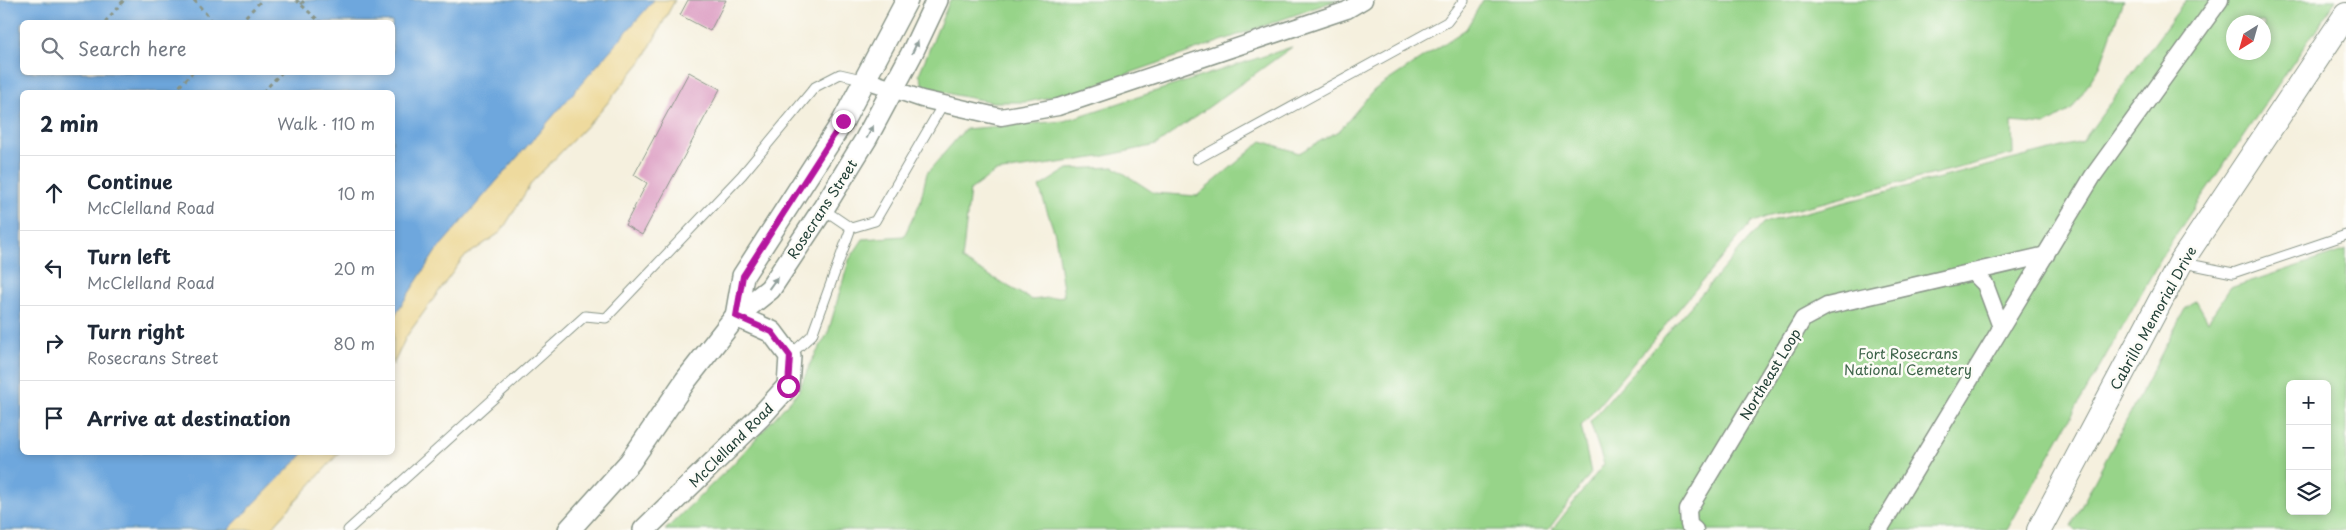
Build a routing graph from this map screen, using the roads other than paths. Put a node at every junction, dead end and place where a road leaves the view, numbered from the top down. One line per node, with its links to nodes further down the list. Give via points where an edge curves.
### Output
1 (908, 0): 7 (street, Rosecrans Street)
2 (937, 0): 8 (street, Rosecrans Street, one-way to 2)
3 (1364, 0): 9 (street, via 1348,10 1058,107 1001,117)
4 (1464, 0): 10 (lane, via 1447,22)
5 (2220, 0): 14 (street, via 2093,176)
6 (2346, 14): 15 (main road, Cabrillo Memorial Drive)
7 (866, 80): 8 (street); 17 (street, Rosecrans Street, via 743,276); 20 (lane, via 840,74 815,87 742,175 606,318 584,316)
8 (892, 90): 9 (street); 11 (street, Rosecrans Street, one-way to 8)
9 (943, 104): 12 (lane, via 875,221)
10 (1196, 159)
11 (823, 209): 12 (lane); 17 (street, Rosecrans Street, one-way to 11, via 770,288)
12 (851, 228): 19 (lane, via 812,335)
13 (2346, 236): 15 (lane, via 2233,273)
14 (2046, 254): 16 (street, Northeast Loop); 18 (street)
15 (2181, 262): 25 (main road, Cabrillo Memorial Drive)
16 (1969, 273): 18 (street, via 1985,284); 23 (street, Northeast Loop, via 1827,306 1803,319 1688,510 1689,525)
17 (736, 316): 19 (street, via 772,332); 21 (street, Rosecrans Street, via 686,380 630,462)
18 (2001, 327): 24 (street)
19 (790, 356): 22 (street, McClelland Road, via 788,386)
20 (348, 530)
21 (569, 530)
22 (644, 530)
23 (1694, 530)
24 (1879, 530)
25 (2039, 530)

